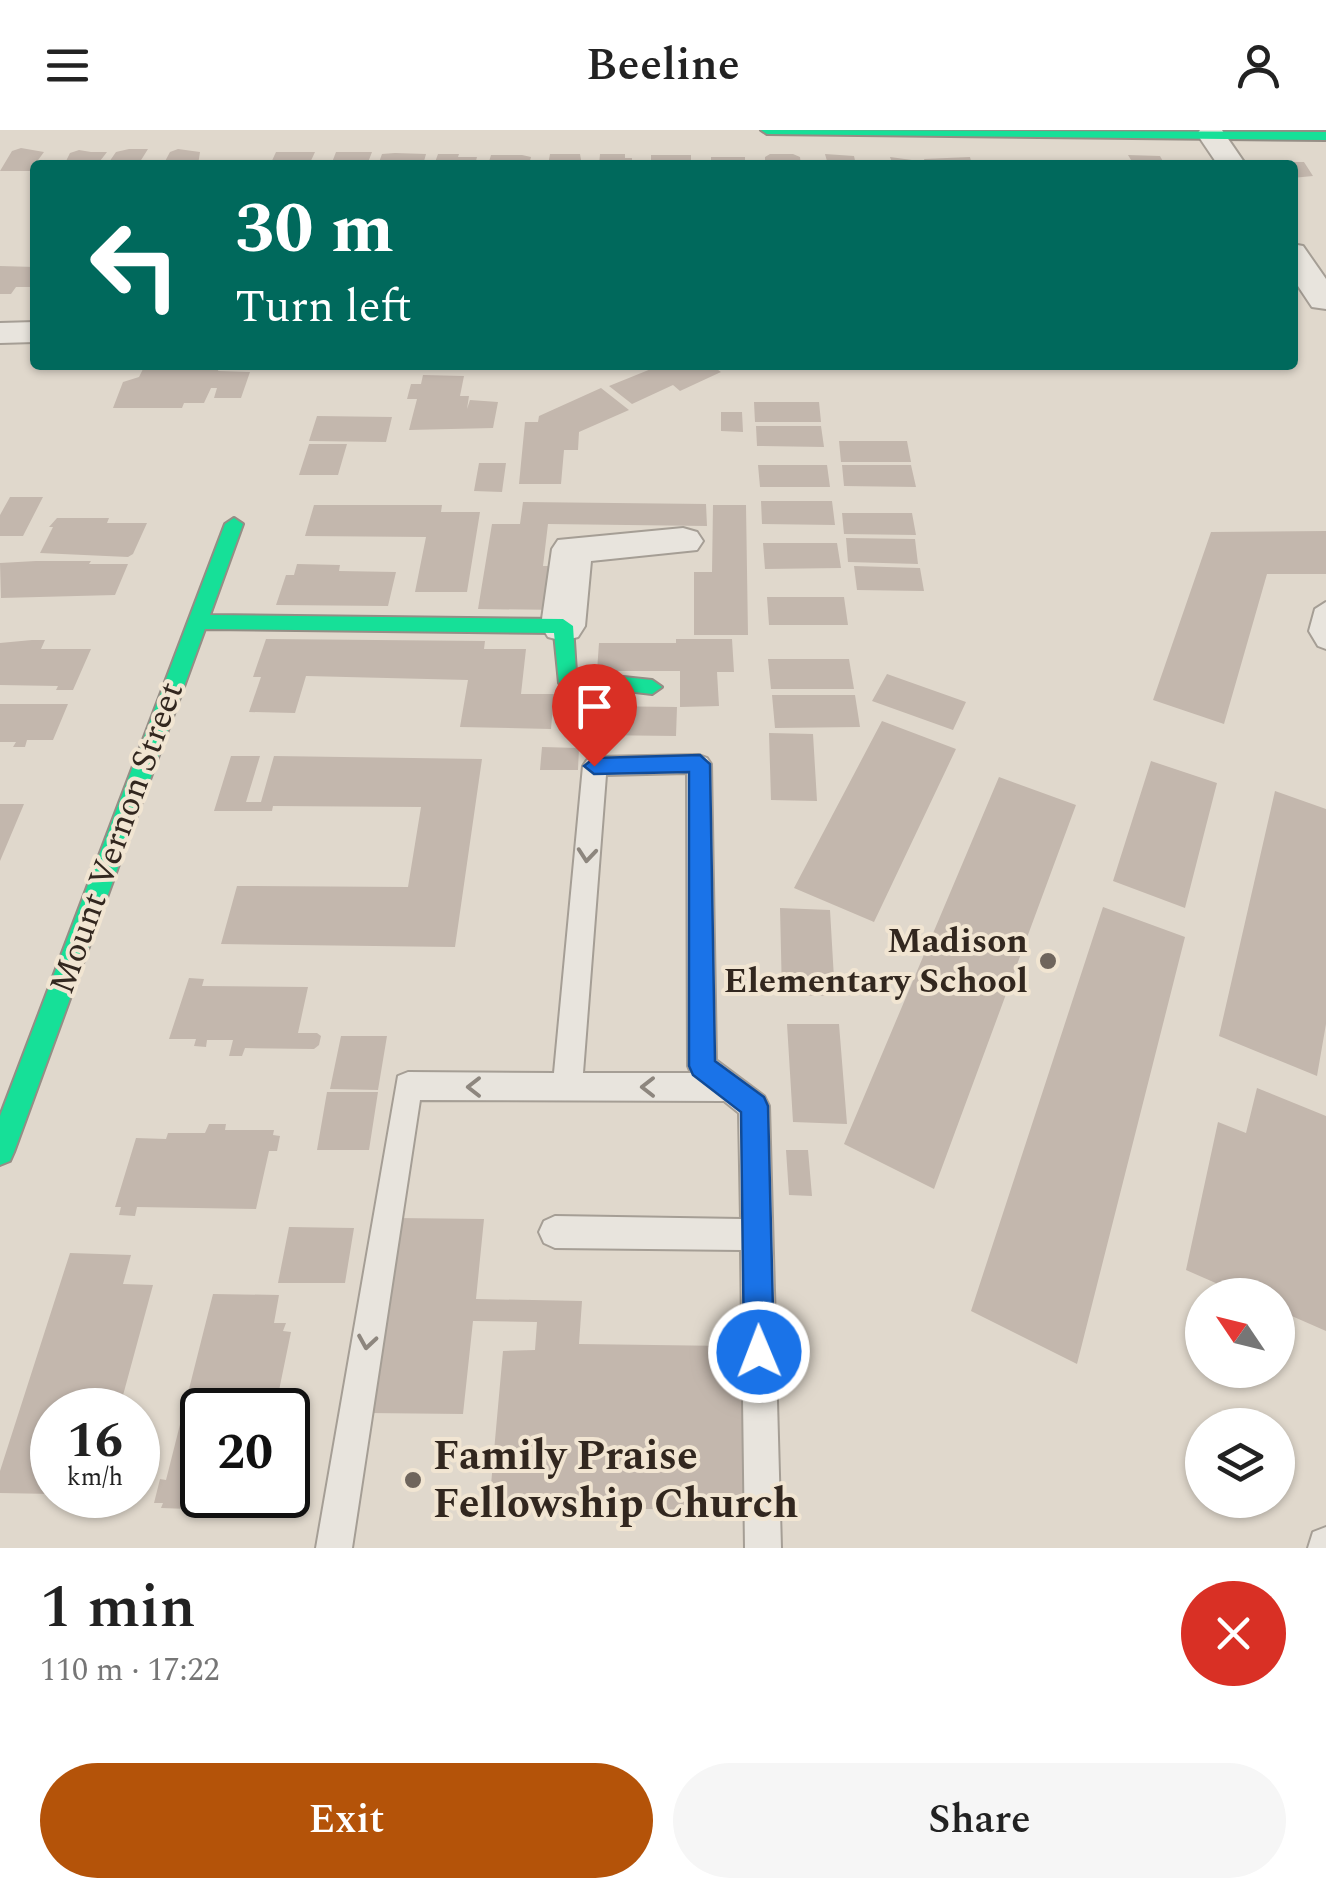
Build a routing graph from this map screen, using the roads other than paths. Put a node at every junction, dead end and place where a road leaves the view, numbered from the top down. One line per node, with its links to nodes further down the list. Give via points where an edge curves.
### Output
1 (767, 130): 2 (street)
2 (1102, 131): 3 (street)
3 (1211, 134): 4 (street); 5 (street)
4 (1326, 136)
5 (1229, 160)
6 (1298, 263): 7 (street)
7 (1324, 300)
8 (30, 332): 9 (street)
9 (0, 333)
10 (234, 524): 13 (street, Mount Vernon Street)
11 (683, 542): 14 (street, via 572,550)
12 (1326, 609): 15 (lane, via 1320,631)
13 (198, 622): 14 (street); 19 (street, Mount Vernon Street)
14 (563, 626): 16 (street, via 566,678)
15 (1326, 641)
16 (652, 687)
17 (567, 1087): 18 (lane, one-way to 17); 18 (lane, one-way to 17, via 702,1066 700,764 594,766); 22 (lane, one-way to 22, via 408,1086)
18 (729, 1087): 21 (lane, via 754,1106)
19 (0, 1152)
20 (555, 1232): 21 (lane)
21 (757, 1235): 23 (lane)
22 (334, 1548)
23 (763, 1548)

